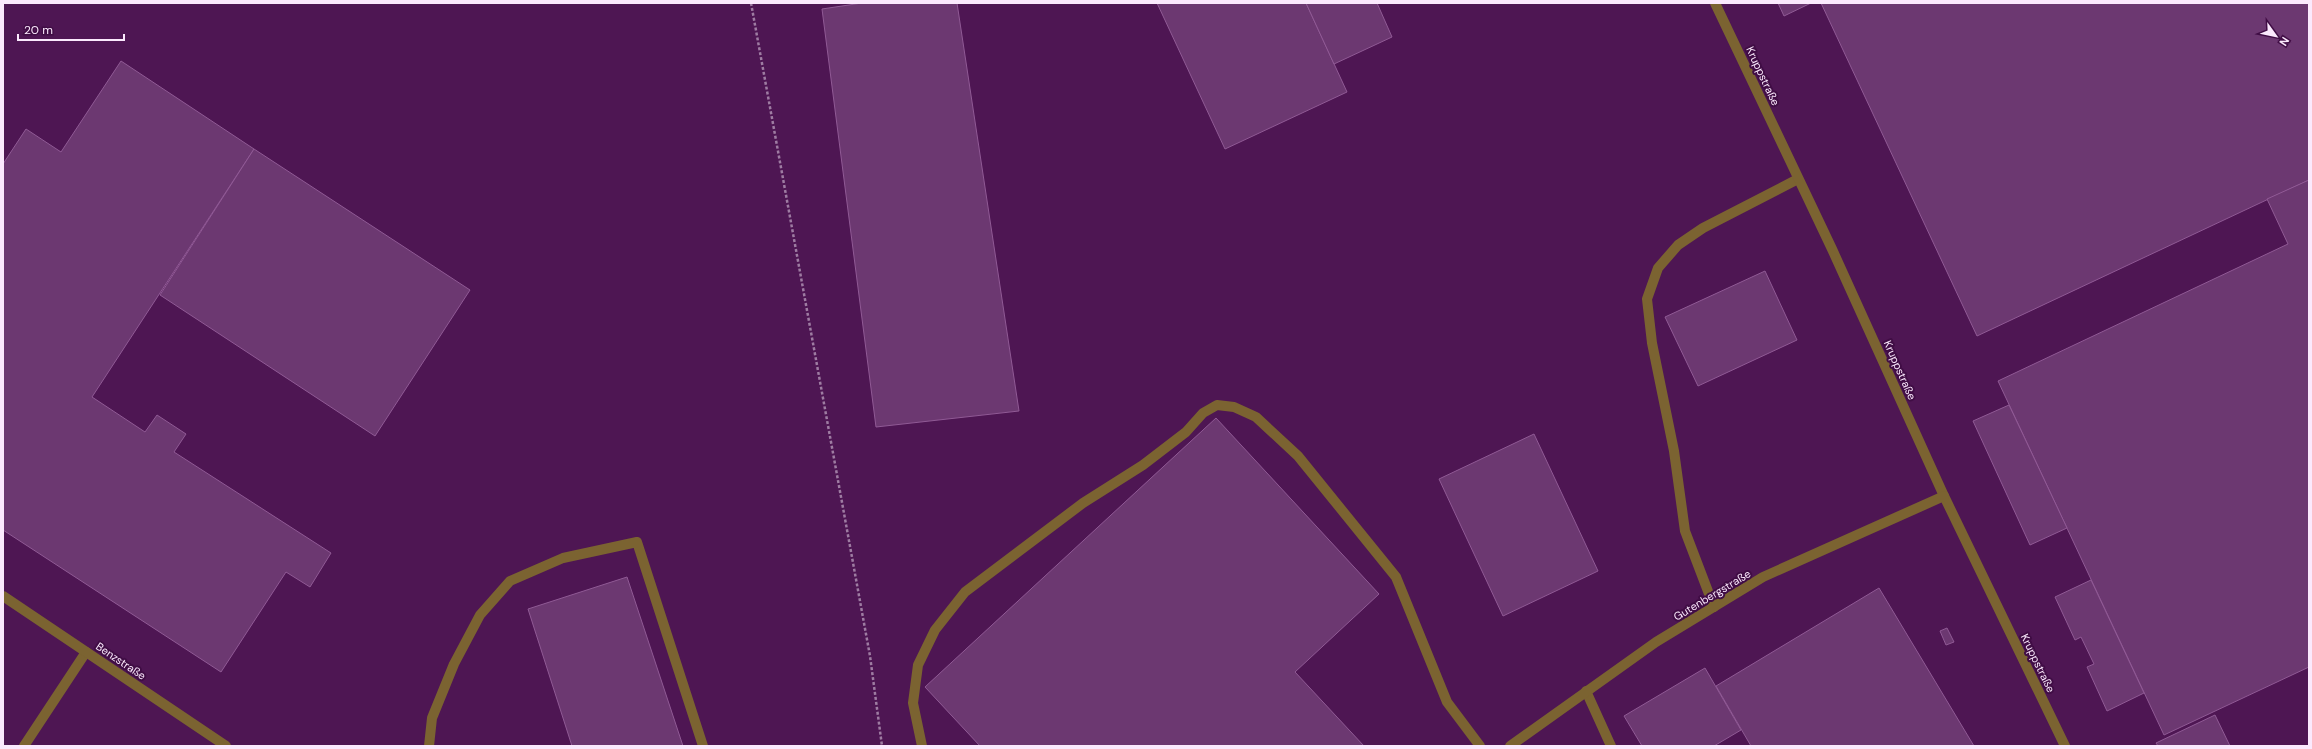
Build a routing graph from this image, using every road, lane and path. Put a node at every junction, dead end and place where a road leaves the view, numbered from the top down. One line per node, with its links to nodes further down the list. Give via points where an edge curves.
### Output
1 (751, 3): 13 (path, via 870,656)
2 (1715, 3): 3 (street, Kruppstraße)
3 (1798, 179): 4 (street, Kruppstraße); 6 (street, via 1703,228 1678,245 1658,268 1647,299 1652,343 1674,451 1685,532)
4 (1944, 496): 6 (street, Gutenbergstraße, via 1763,577); 18 (street, Kruppstraße)
5 (3, 596): 7 (street, Benzstraße)
6 (1714, 607): 8 (street, Gutenbergstraße, via 1656,642)
7 (86, 652): 9 (street); 10 (street, Benzstraße)
8 (1586, 692): 16 (street, Gutenbergstraße); 17 (street)
9 (24, 746)
10 (226, 746)
11 (429, 746): 12 (street, via 432,718 454,664 480,615 510,581 563,558 637,542)
12 (703, 746)
13 (882, 746)
14 (922, 746): 15 (street, via 913,703 918,665 935,630 965,592 1083,504 1143,465 1186,432 1203,413 1217,405 1234,407 1256,417 1298,456 1396,577 1447,702)
15 (1480, 746)
16 (1510, 746)
17 (1611, 746)
18 (2065, 746)

